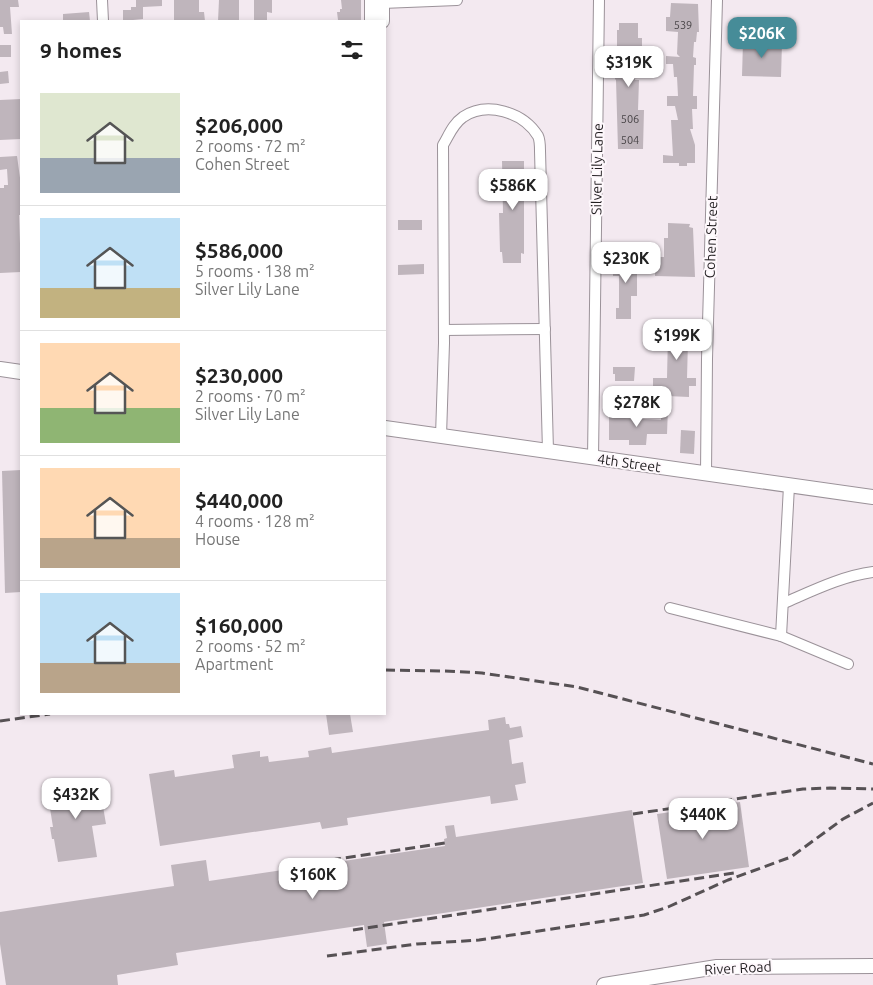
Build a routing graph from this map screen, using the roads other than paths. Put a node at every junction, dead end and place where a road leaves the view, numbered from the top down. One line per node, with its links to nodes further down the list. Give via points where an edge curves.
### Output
1 (102, 0): 6 (street)
2 (458, 0): 5 (street)
3 (599, 0): 16 (street, Silver Lily Lane)
4 (717, 0): 17 (street, Cohen Street)
5 (379, 1): 7 (main road); 8 (main road)
6 (103, 20)
7 (372, 20)
8 (382, 20)
9 (545, 329): 10 (street); 10 (street, via 538,137 512,113 482,110 464,116 454,125 443,145); 15 (street)
10 (444, 330): 14 (street)
11 (0, 369): 12 (main road)
12 (20, 372)
13 (386, 428): 14 (main road, 4th Street)
14 (440, 436): 15 (main road, 4th Street)
15 (548, 451): 16 (main road, 4th Street)
16 (593, 458): 17 (main road, 4th Street)
17 (706, 474): 18 (main road, 4th Street)
18 (789, 486): 19 (main road, 4th Street); 21 (street)
19 (873, 498)
20 (873, 572): 21 (street, via 814,590)
21 (784, 604): 23 (street)
22 (670, 608): 23 (street)
23 (781, 636): 24 (street)
24 (848, 664)
25 (873, 966): 26 (main road, River Road, via 718,967)
26 (604, 985)

